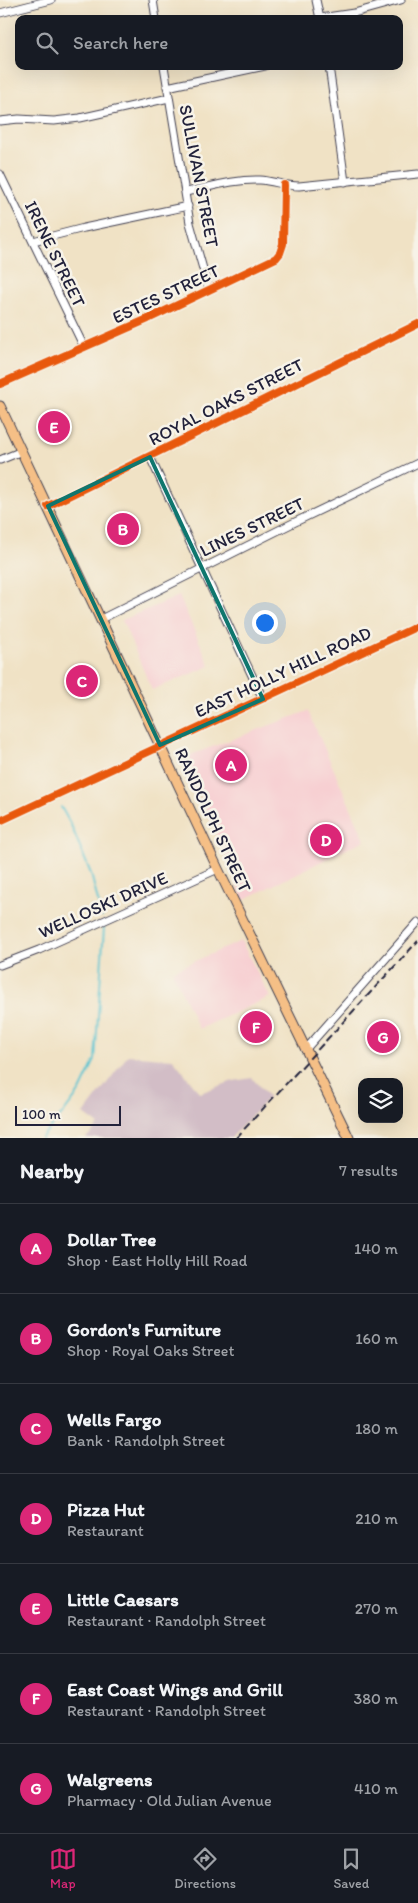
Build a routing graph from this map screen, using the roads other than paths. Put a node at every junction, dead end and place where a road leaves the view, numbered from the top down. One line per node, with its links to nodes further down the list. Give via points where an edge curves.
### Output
1 (51, 0): 5 (street)
2 (153, 0): 6 (street)
3 (316, 0): 7 (street)
4 (401, 0): 8 (street)
5 (0, 13)
6 (155, 15)
7 (319, 15)
8 (340, 15)
9 (165, 70): 12 (street, SULLIVAN STREET)
10 (246, 70): 12 (street)
11 (329, 70): 17 (street)
12 (167, 87): 13 (street, SULLIVAN STREET)
13 (169, 98): 14 (street, via 80,118); 19 (street, SULLIVAN STREET)
14 (0, 121)
15 (0, 174): 21 (street, IRENE STREET)
16 (418, 174): 17 (street)
17 (344, 182): 18 (street)
18 (284, 186): 19 (street, via 270,181 249,180); 22 (street, ESTES STREET, via 285,222 280,253 267,264)
19 (186, 192): 20 (street, SULLIVAN STREET)
20 (188, 206): 21 (street); 22 (street, SULLIVAN STREET)
21 (33, 241): 24 (street, IRENE STREET)
22 (209, 290): 24 (street, ESTES STREET)
23 (418, 324): 28 (street, ROYAL OAKS STREET)
24 (84, 347): 25 (street, ESTES STREET)
25 (0, 384)
26 (0, 406): 27 (main road, RANDOLPH STREET)
27 (22, 450): 29 (street); 31 (main road, RANDOLPH STREET)
28 (150, 457): 31 (street, ROYAL OAKS STREET); 32 (street)
29 (0, 460)
30 (418, 463): 32 (street, LINES STREET)
31 (48, 506): 33 (main road, RANDOLPH STREET)
32 (201, 569): 33 (street, LINES STREET); 35 (street)
33 (101, 619): 36 (main road, RANDOLPH STREET)
34 (418, 626): 35 (street, EAST HOLLY HILL ROAD)
35 (262, 698): 36 (street, EAST HOLLY HILL ROAD)
36 (160, 745): 37 (street, EAST HOLLY HILL ROAD); 38 (main road, RANDOLPH STREET)
37 (0, 821)
38 (218, 869): 40 (street, WELLOSKI DRIVE); 41 (main road, RANDOLPH STREET)
39 (418, 922): 41 (street)
40 (0, 965)
41 (304, 1050): 42 (main road, RANDOLPH STREET)
42 (349, 1138)

